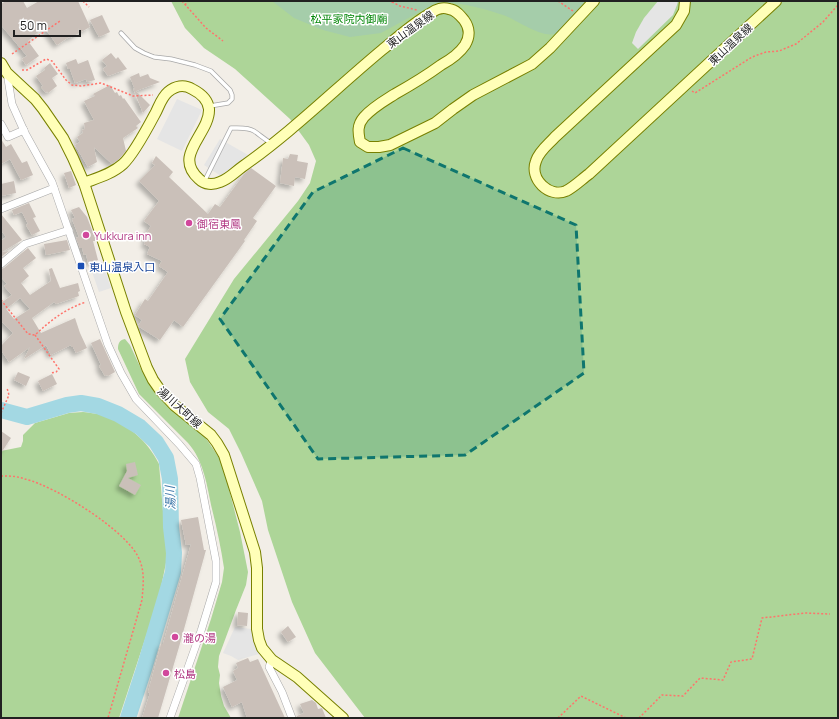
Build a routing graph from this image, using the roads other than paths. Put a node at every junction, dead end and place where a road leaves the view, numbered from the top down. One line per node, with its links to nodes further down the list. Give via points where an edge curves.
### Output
1 (594, 1): 10 (main road, 東山温泉線, via 532,64 473,95 435,123 390,145 368,147 360,142 357,131 362,119 371,109 456,55 469,37 467,24 457,12 449,8 433,11 360,68)
2 (685, 1): 3 (main road, 東山温泉線, via 684,10 676,25 540,153 535,170 538,182 544,188 553,192 565,191 589,174)
3 (776, 1)
4 (121, 32): 7 (lane, via 135,48 144,53 195,64 211,71 230,90 232,99 228,103)
5 (1, 63): 6 (main road, 湯川大町線)
6 (7, 73): 9 (street, via 12,104); 11 (main road, 湯川大町線, via 43,109 63,138)
7 (208, 106): 11 (main road, via 204,98 190,87 178,86 167,93 131,155 107,174); 12 (main road, via 206,121 189,156 193,174)
8 (1, 124): 9 (street, via 8,137)
9 (24, 130): 13 (street)
10 (273, 144): 12 (main road, 東山温泉線, via 230,177 214,184); 12 (lane, via 254,131 231,128)
11 (84, 183): 17 (main road, 湯川大町線, via 126,312 153,380 174,405 211,435 224,455 255,552 259,640)
12 (204, 183)
13 (54, 188): 14 (street); 15 (street)
14 (1, 209)
15 (69, 230): 16 (street, via 25,244); 18 (street, via 108,345 121,373 136,399 196,464 210,526 216,561 216,582)
16 (1, 264)
17 (272, 660): 19 (street, via 270,667); 20 (main road, 湯川大町線, via 297,677)
18 (170, 718)
19 (292, 718)
20 (343, 718)

